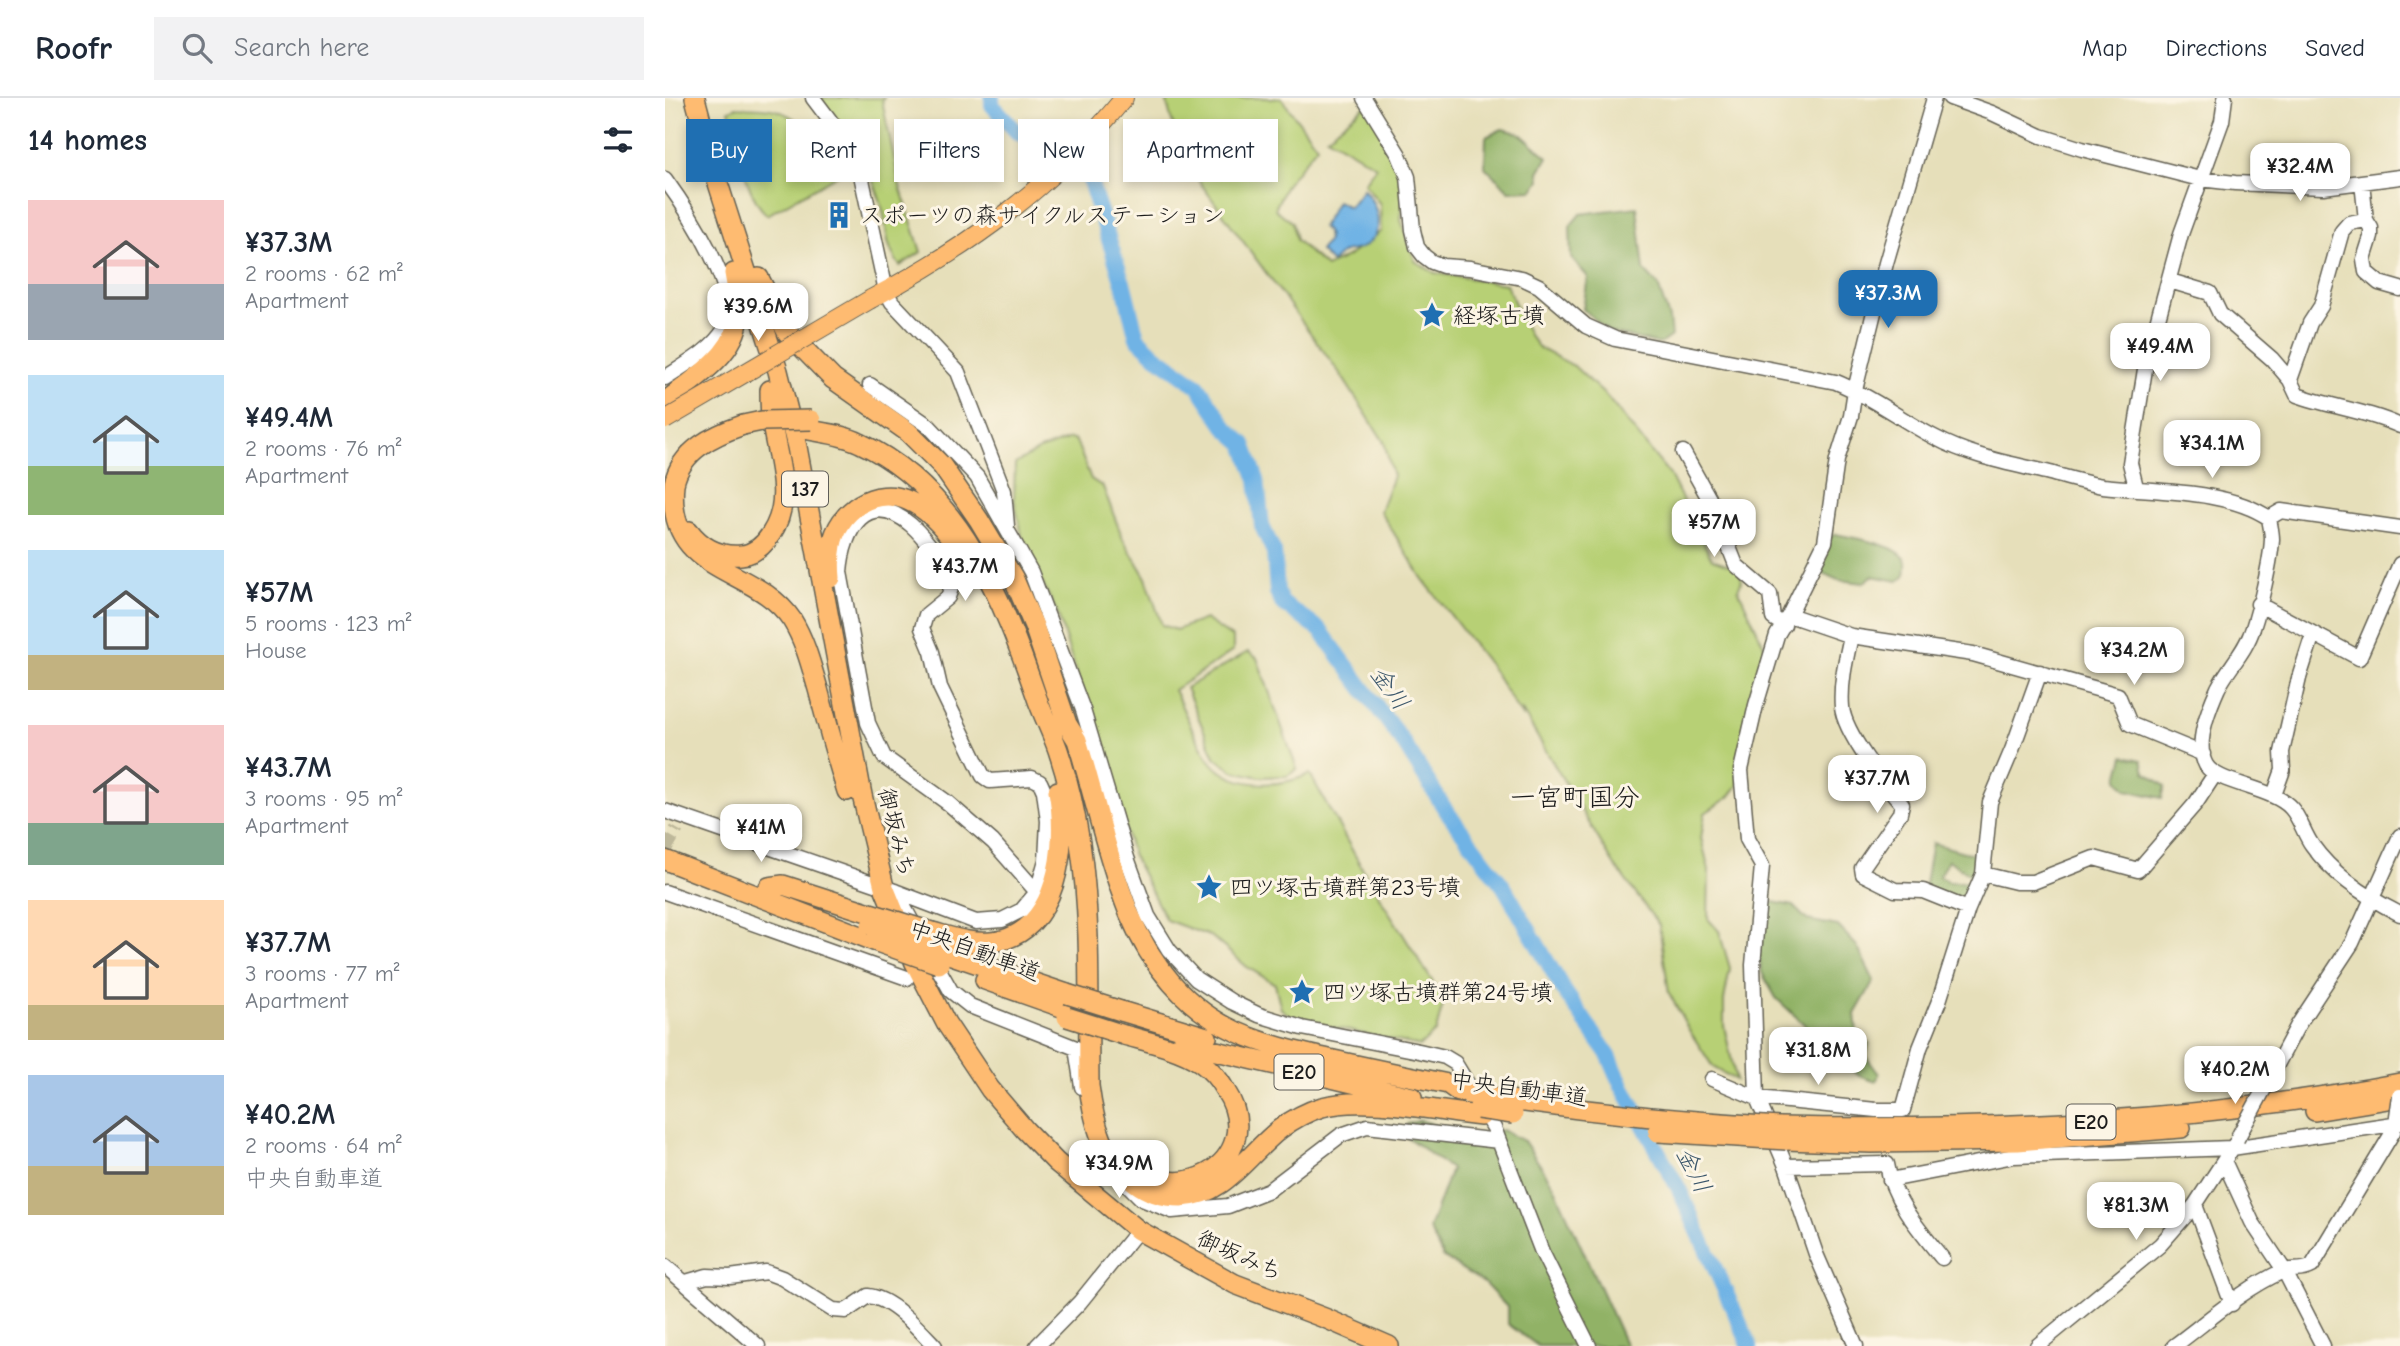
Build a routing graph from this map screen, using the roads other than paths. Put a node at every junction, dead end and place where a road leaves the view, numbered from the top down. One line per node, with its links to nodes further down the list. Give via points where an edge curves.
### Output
1 (683, 98): 17 (highway, 御坂みち / 137, via 696,156)
2 (695, 98): 9 (highway, 御坂みち / 137)
3 (813, 98): 20 (street, via 841,135 861,175)
4 (1124, 98): 20 (main road, via 1030,197 978,236)
5 (1364, 98): 25 (street, via 1399,155 1408,177 1417,247 1432,262 1522,278 1539,286 1586,326 1615,339 1748,363)
6 (1934, 98): 25 (street)
7 (1950, 98): 12 (street, via 2041,136)
8 (2225, 98): 12 (street, via 2222,121)
9 (701, 119)
10 (2400, 177): 15 (street)
11 (665, 179): 21 (street, via 690,214 714,261 730,311 719,337)
12 (2200, 179): 15 (street, via 2323,187); 18 (street)
13 (718, 182): 43 (highway, via 787,332 833,379 908,432 942,466 1013,577)
14 (718, 182): 51 (highway, 御坂みち / 137, via 764,324 797,447)
15 (2362, 182): 16 (street)
16 (2366, 220): 19 (street, via 2371,228 2366,272 2378,283); 22 (street, via 2349,223 2342,231 2321,306 2310,323)
17 (734, 273): 24 (highway, 御坂みち / 137); 26 (highway, via 739,307 731,345)
18 (2170, 281): 22 (street, via 2210,293 2220,314); 32 (street, via 2146,363 2130,463)
19 (2400, 289)
20 (879, 295): 27 (main road, bridge); 35 (street, via 892,302 958,372 1004,491)
21 (665, 378)
22 (2290, 380): 29 (street, via 2297,395)
23 (870, 384): 35 (street, via 929,426 977,477)
24 (770, 390): 30 (highway, via 782,473 778,523 764,545 743,555 720,555 699,543 684,525 679,501 694,465); 51 (highway, 御坂みち / 137)
25 (1855, 390): 32 (street, via 1966,452 2102,486); 42 (street, via 1837,460 1825,542)
26 (665, 402)
27 (665, 421)
28 (810, 425): 30 (highway); 41 (highway, via 857,441 915,480 944,508 983,565); 43 (highway, via 847,426 867,435 926,478 959,511)
29 (2400, 426)
30 (745, 430): 51 (highway, via 721,432 687,458 676,475 671,516 695,556 749,585 789,616 803,639)
31 (1683, 452): 42 (street, via 1712,504 1736,565 1773,598 1773,618)
32 (2137, 487): 33 (street, via 2234,500)
33 (2269, 518): 34 (street, via 2281,511); 40 (street, via 2272,537)
34 (2400, 528)
35 (1005, 536): 75 (street, via 1031,572 1083,710 1148,916 1169,950 1196,979 1259,1015 1445,1057 1455,1063)
36 (963, 563): 38 (street)
37 (2400, 564): 44 (street, via 2359,658)
38 (948, 573): 39 (street, via 912,526 898,515 873,511 863,514 847,535); 60 (street, via 953,589 926,615 922,628 940,687 983,776 990,781 1032,778 1044,791 1046,860)
39 (836, 575): 41 (highway, via 832,544 847,514 864,500 886,495 908,500 925,511 949,534); 51 (highway, via 855,720); 60 (street, via 868,723 884,757 993,842)
40 (2258, 604): 44 (street); 49 (street, via 2253,629 2219,687 2207,718)
41 (1003, 607): 48 (highway)
42 (1787, 620): 45 (street); 71 (street, via 1777,635 1741,770 1747,839 1762,866 1753,965)
43 (1034, 626): 47 (highway)
44 (2313, 634): 52 (street)
45 (1851, 636): 46 (street, via 1973,654); 62 (street, via 1842,710 1861,748 1902,804 1863,874 1895,890 1923,891)
46 (2040, 672): 49 (street, via 2118,695 2130,724); 57 (street, via 1990,802)
47 (1067, 724): 68 (highway, via 1095,895 1100,994 1097,1068 1105,1116 1127,1158 1145,1174 1182,1183 1201,1178 1217,1168 1235,1139 1233,1102 1218,1078 1200,1062); 72 (highway, via 1077,740 1130,915 1155,963 1192,1003 1237,1032 1275,1045 1448,1084)
48 (1047, 726): 65 (highway, via 1062,835 1047,900 1030,924 1004,939); 72 (highway, via 1064,770 1081,858 1088,939 1091,1103 1107,1153 1129,1178 1142,1188 1171,1197 1201,1194 1227,1179 1295,1117 1325,1106 1344,1102)
49 (2203, 754): 50 (street)
50 (2215, 774): 52 (street); 57 (street, via 2138,870 2094,858 2033,882)
51 (855, 793): 58 (highway, 御坂みち / 137)
52 (2274, 795): 61 (street, via 2291,808 2328,863)
53 (665, 811): 58 (street, via 680,824)
54 (2400, 836): 61 (street)
55 (665, 847): 64 (highway, 中央自動車道 / E20)
56 (665, 860): 64 (highway, 中央自動車道 / E20)
57 (1983, 874): 62 (street)
58 (883, 887): 60 (street, via 976,922 1002,920 1022,910); 66 (highway, 御坂みち / 137); 75 (street, via 951,991 970,1006 1076,1048 1094,1137 1113,1170 1142,1199 1171,1211 1228,1206 1269,1190 1341,1135 1367,1126); 80 (highway, 御坂みち / 137, via 946,1023 990,1089 1056,1162)
59 (665, 892): 66 (street)
60 (1037, 892)
61 (2372, 900): 63 (street); 76 (street, bridge, via 2352,943 2298,1025)
62 (1968, 909): 71 (street, via 1903,1110 1877,1114)
63 (2400, 914)
64 (871, 926): 65 (highway, 中央自動車道 / E20, bridge); 65 (highway, bridge)
65 (936, 949): 67 (highway, 中央自動車道 / E20); 67 (highway, 中央自動車道 / E20, via 1002,986)
66 (907, 978): 80 (highway, 御坂みち / 137, via 965,1074 1002,1121 1048,1171)
67 (1067, 1007): 68 (highway, 中央自動車道 / E20, bridge)
68 (1122, 1024): 72 (highway, 中央自動車道 / E20, via 1207,1037)
69 (1712, 1079): 71 (street)
70 (2400, 1083): 74 (highway, 中央自動車道 / E20, via 2234,1110 2115,1120)
71 (1757, 1098): 77 (street)
72 (1472, 1103): 74 (highway, 中央自動車道 / E20, bridge, via 1553,1107); 74 (highway, 中央自動車道 / E20, bridge, via 1503,1117 1509,1113 1668,1133)
73 (2399, 1111): 74 (highway, 中央自動車道 / E20, via 2018,1141 1871,1143); 76 (street); 83 (street, via 2353,1201 2312,1266 2304,1271)
74 (1782, 1133)
75 (1499, 1141): 91 (street, via 1542,1252)
76 (2231, 1150): 78 (street, via 2014,1156); 79 (street); 83 (street, via 2252,1222)
77 (1786, 1166): 78 (street, via 1887,1159); 92 (street, via 1816,1254)
78 (1889, 1180): 81 (street)
79 (2195, 1205): 85 (street); 93 (street, via 2160,1245)
80 (1134, 1236): 88 (street); 89 (highway, 御坂みち / 137, via 1228,1293); 90 (highway, 御坂みち / 137, via 1235,1284)
81 (1942, 1258)
82 (665, 1266): 84 (street)
83 (2284, 1270): 85 (street); 95 (street)
84 (686, 1282): 86 (street); 87 (street, via 766,1272 833,1310 846,1311 868,1296 877,1297)
85 (2232, 1304): 94 (street)
86 (758, 1346)
87 (935, 1346)
88 (1037, 1346)
89 (1360, 1346)
90 (1389, 1346)
91 (1589, 1346)
92 (1856, 1346)
93 (2037, 1346)
94 (2174, 1346)
95 (2323, 1346)

